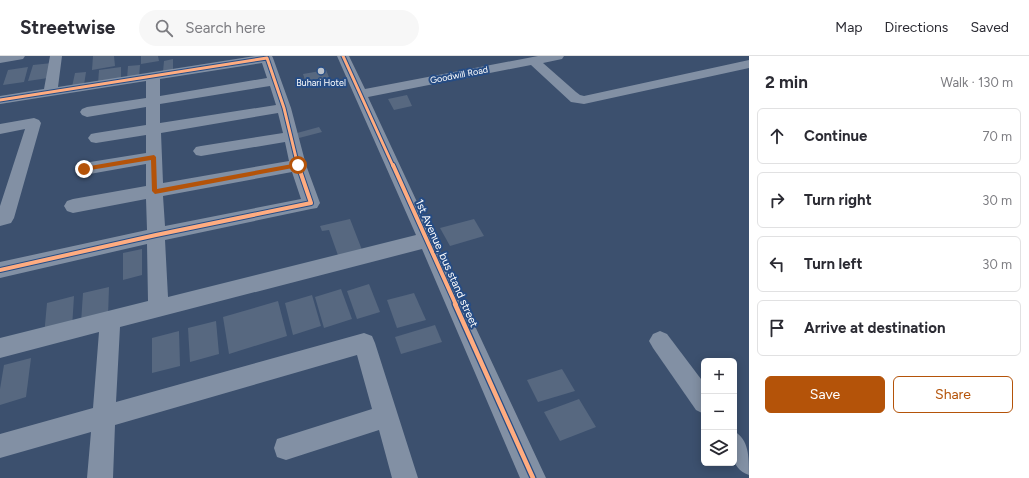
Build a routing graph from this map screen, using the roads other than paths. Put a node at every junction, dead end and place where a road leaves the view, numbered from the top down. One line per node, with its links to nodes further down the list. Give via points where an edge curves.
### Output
1 (18, 56): 5 (main road)
2 (56, 56): 10 (street)
3 (343, 56): 11 (street, 1st Avenue, bus stand street)
4 (558, 56): 6 (street, Goodwill Road)
5 (0, 59)
6 (534, 60): 7 (street, via 571,95 584,100); 11 (street, Goodwill Road)
7 (749, 64)
8 (153, 76): 9 (street, via 267,58); 10 (street); 13 (street)
9 (274, 81): 13 (street); 14 (street)
10 (51, 91): 12 (street)
11 (360, 94): 28 (street, 1st Avenue, bus stand street)
12 (0, 100)
13 (153, 101): 15 (street); 17 (street)
14 (284, 108): 17 (street); 18 (street)
15 (87, 112)
16 (0, 129): 26 (street, via 34,123 5,218)
17 (153, 129): 19 (street); 21 (street)
18 (292, 136): 20 (street); 22 (street)
19 (96, 138)
20 (201, 151)
21 (154, 157): 23 (street); 24 (street)
22 (298, 165): 24 (street); 27 (street, via 311,203)
23 (84, 169)
24 (155, 191): 25 (street); 27 (street)
25 (73, 206)
26 (0, 219)
27 (156, 235): 29 (street); 30 (street)
28 (427, 240): 30 (street); 43 (street, 1st Avenue, bus stand street)
29 (0, 270)
30 (158, 308): 31 (street)
31 (110, 321): 33 (street); 35 (street)
32 (660, 341): 34 (street)
33 (0, 348)
34 (701, 398)
35 (104, 415): 36 (street, via 364,343); 37 (street); 41 (street)
36 (386, 416): 39 (street); 42 (street)
37 (0, 446)
38 (737, 447): 40 (street)
39 (286, 448)
40 (749, 464)
41 (100, 478)
42 (405, 478)
43 (533, 478)

